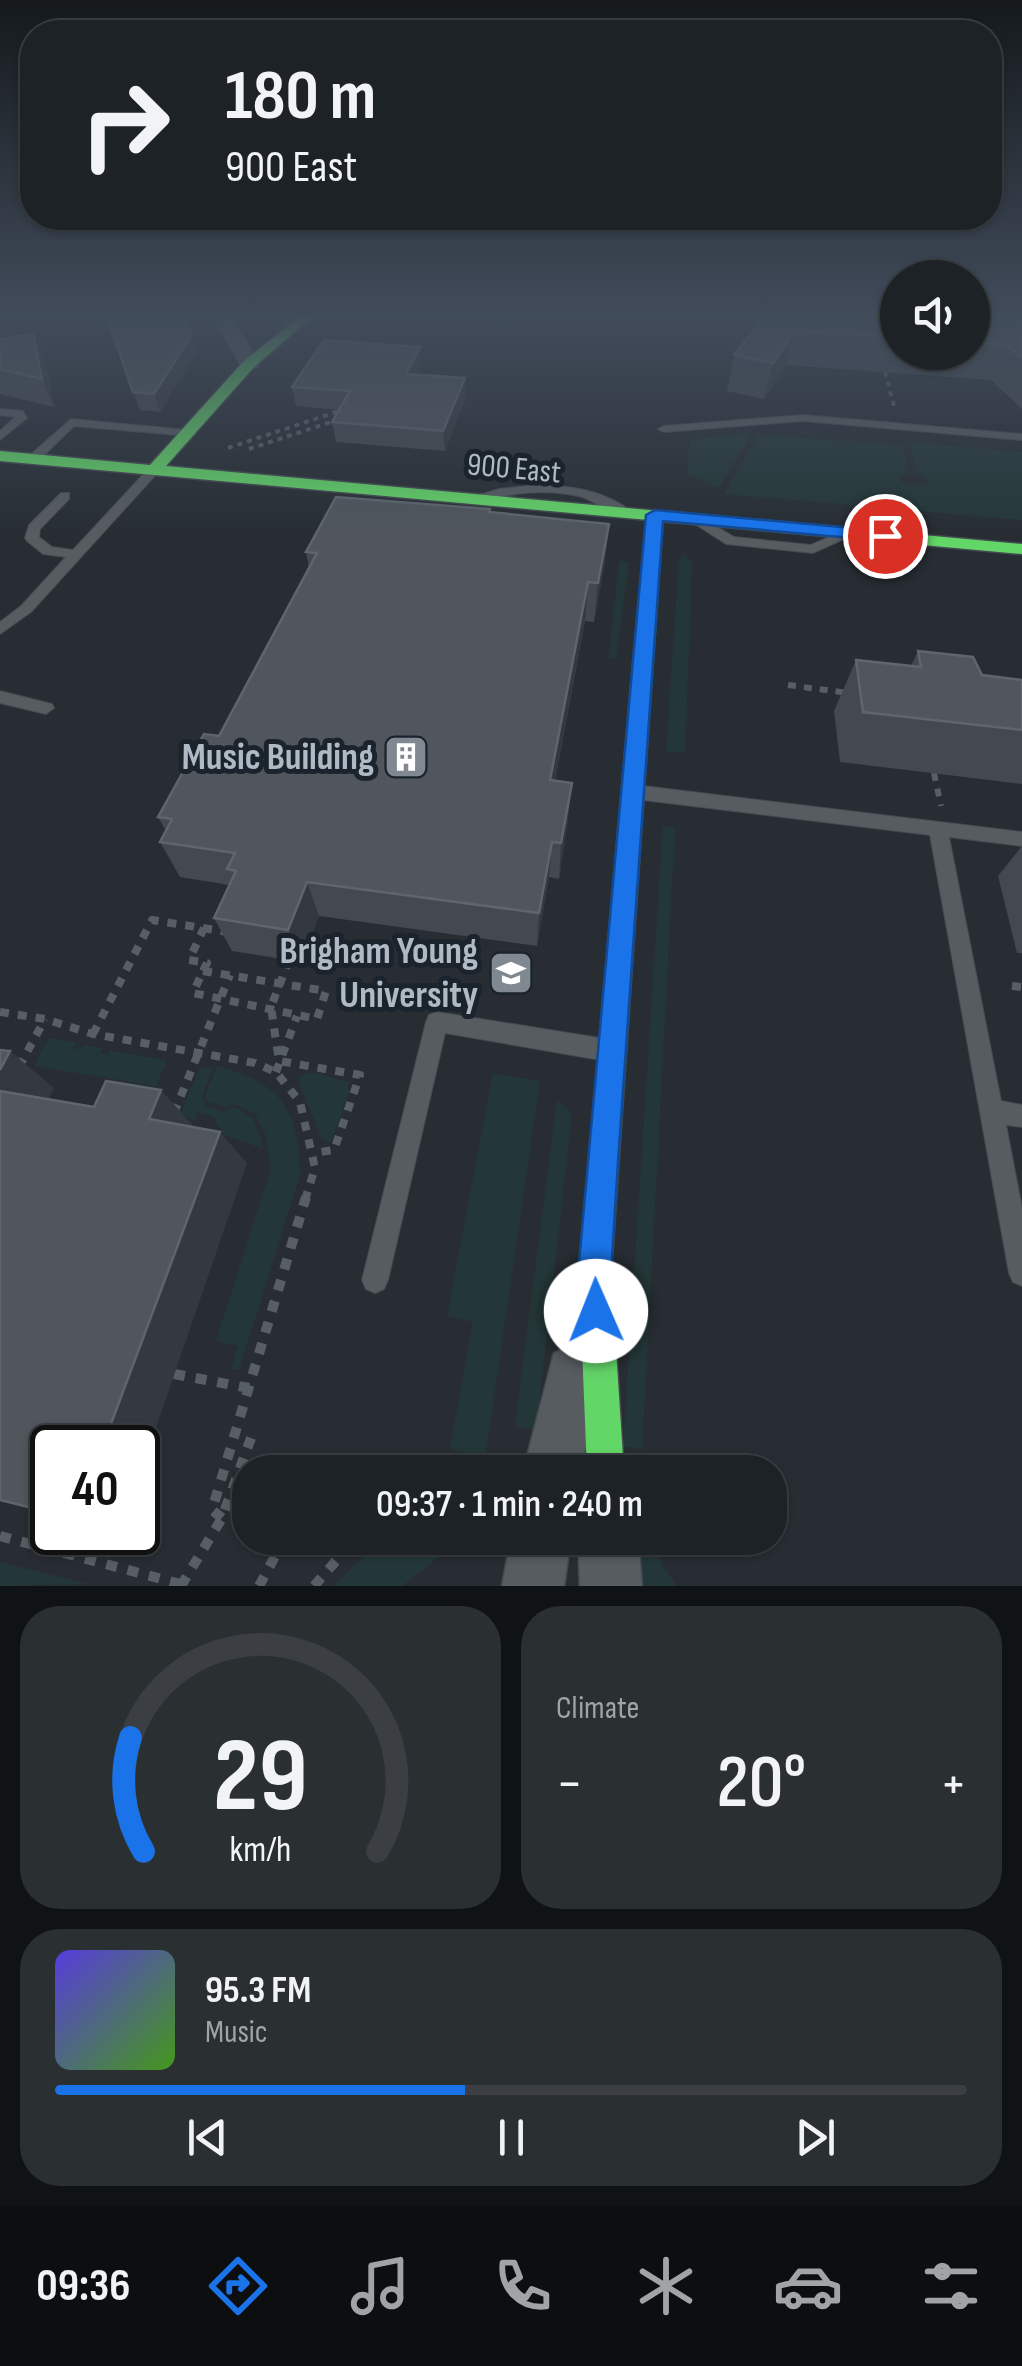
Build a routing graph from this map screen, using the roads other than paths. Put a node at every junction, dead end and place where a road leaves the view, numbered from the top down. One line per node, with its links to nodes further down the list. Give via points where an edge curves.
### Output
1 (228, 388): 4 (street)
2 (0, 412): 5 (lane, via 21,418)
3 (664, 429): 6 (lane, via 803,418)
4 (189, 433): 8 (lane, via 71,422); 9 (street)
5 (0, 437)
6 (1022, 437)
7 (0, 456): 8 (street, 900 East)
8 (34, 458): 9 (street, 900 East)
9 (155, 469): 11 (street, 900 East); 13 (lane)
10 (65, 496): 13 (lane, via 32,538 48,551)
11 (655, 515): 12 (street, 900 East); 17 (street)
12 (1022, 549)
13 (75, 554): 14 (lane)
14 (0, 629)
15 (0, 697): 16 (lane)
16 (46, 708)
17 (632, 791): 18 (lane); 20 (street)
18 (939, 818): 19 (lane); 21 (lane)
19 (1022, 839)
20 (611, 1051): 24 (street); 25 (lane, via 437,1022)
21 (992, 1111): 22 (lane); 23 (lane)
22 (1022, 1116)
23 (1022, 1273)
24 (595, 1274): 26 (street); 27 (street)
25 (375, 1280)
26 (556, 1455)
27 (604, 1455)
28 (538, 1555): 30 (street)
29 (609, 1555): 31 (street)
30 (533, 1586)
31 (611, 1586)

